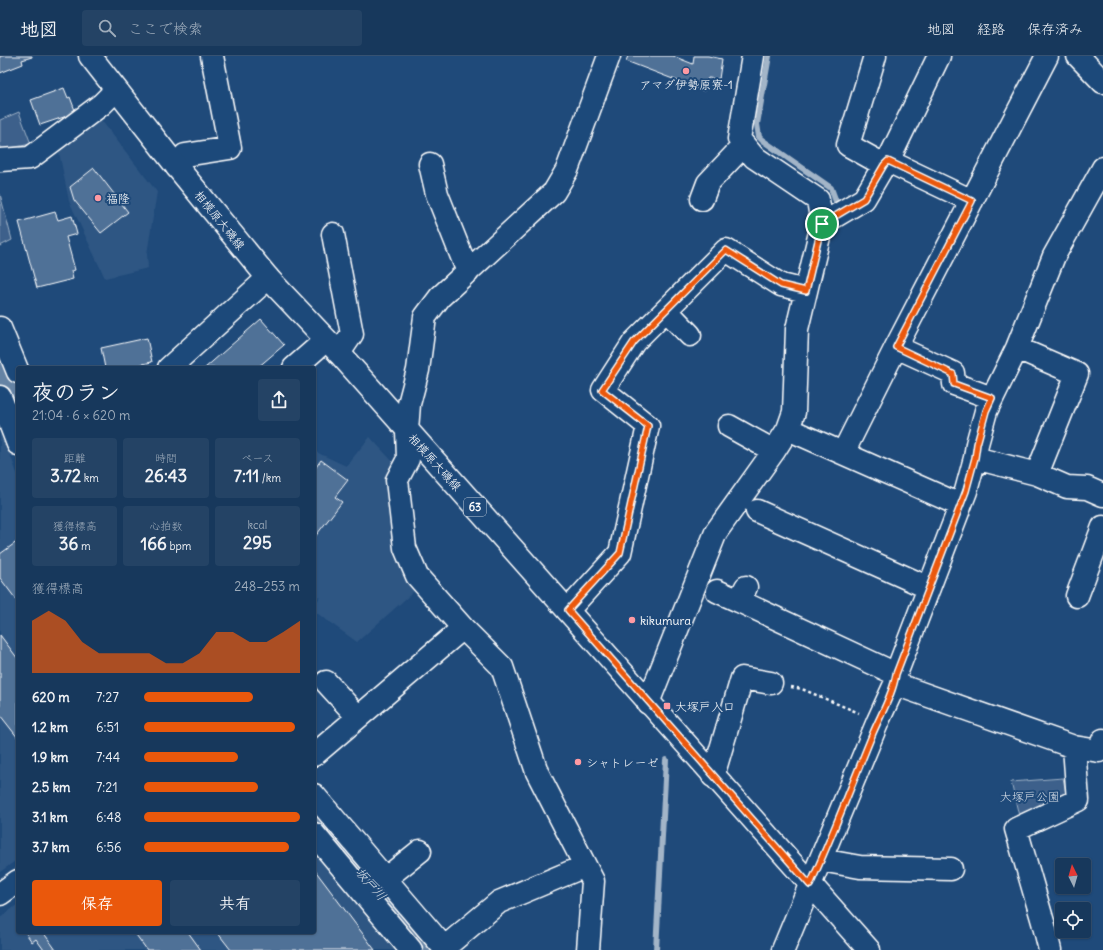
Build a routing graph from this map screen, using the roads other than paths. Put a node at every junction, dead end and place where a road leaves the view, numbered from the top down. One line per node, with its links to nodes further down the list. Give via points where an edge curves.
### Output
1 (90, 56): 10 (street, 相模原大磯線 / 63)
2 (212, 56): 15 (street, via 230,148 185,155)
3 (609, 56): 21 (street, via 567,170 554,192)
4 (753, 56): 11 (street, via 739,139)
5 (875, 56): 13 (street, via 848,145)
6 (939, 56): 13 (street)
7 (1047, 56): 18 (street)
8 (1078, 56): 9 (street)
9 (1102, 77)
10 (116, 90): 12 (street, via 102,104 30,158); 15 (street, 相模原大磯線 / 63)
11 (744, 145): 17 (street, via 708,183); 19 (street, via 754,157 818,200)
12 (0, 160)
13 (886, 163): 18 (street); 19 (street, via 864,199)
14 (430, 164): 21 (street, via 437,194)
15 (177, 167): 22 (street, 相模原大磯線 / 63)
16 (1103, 168): 29 (street, via 1054,256 1054,272)
17 (702, 199)
18 (972, 201): 28 (street)
19 (822, 224): 23 (street)
20 (333, 234): 27 (street, via 352,334)
21 (468, 272): 37 (street, via 440,297 425,317 418,370 409,404)
22 (268, 278): 27 (street, 相模原大磯線 / 63); 30 (street)
23 (806, 291): 24 (street, via 781,285 726,250); 36 (street, via 797,329 794,412)
24 (666, 310): 26 (street); 50 (street, via 595,385 648,426 620,553)
25 (0, 328): 32 (street)
26 (690, 335)
27 (333, 346): 31 (street); 37 (street, 相模原大磯線 / 63)
28 (896, 347): 34 (street, via 953,374 954,384); 40 (street)
29 (1017, 348): 34 (street); 42 (street, via 1077,374)
30 (171, 366)
31 (298, 366)
32 (16, 367)
33 (0, 397): 38 (street)
34 (992, 398): 41 (street, via 986,411)
35 (728, 426): 39 (street)
36 (788, 429): 39 (street); 40 (street)
37 (407, 430): 50 (street, 相模原大磯線 / 63); 51 (street, via 408,459 397,480 405,548 417,576)
38 (16, 439)
39 (774, 451): 55 (street, via 716,532)
40 (843, 453): 44 (street)
41 (975, 458): 42 (street); 44 (street)
42 (1037, 474): 43 (street, via 1066,487 1087,488)
43 (1103, 495)
44 (960, 505): 48 (street)
45 (757, 511): 48 (street, via 778,531 851,563)
46 (1103, 527): 47 (street)
47 (1077, 584)
48 (929, 588): 52 (street)
49 (717, 591): 52 (street, via 742,594 832,636)
50 (568, 610): 55 (street, 相模原大磯線 / 63)
51 (463, 628): 56 (street); 65 (street, via 502,667 536,772)
52 (895, 679): 58 (street); 64 (street)
53 (326, 682): 56 (street)
54 (771, 683): 60 (street, via 734,674)
55 (648, 703): 60 (street, 相模原大磯線 / 63)
56 (358, 717): 59 (street)
57 (1103, 740): 58 (street, via 1099,751)
58 (1074, 747): 71 (street, via 1078,800 1012,823)
59 (316, 753)
60 (713, 776): 69 (street, 相模原大磯線 / 63)
61 (316, 797): 67 (street)
62 (316, 836): 73 (street)
63 (420, 851): 67 (street)
64 (821, 860): 66 (street, via 860,867); 69 (street)
65 (585, 866): 72 (street, via 499,902); 74 (street, via 593,881)
66 (950, 869)
67 (385, 878): 72 (street)
68 (16, 882): 70 (street)
69 (810, 885): 75 (street); 76 (street, 相模原大磯線 / 63)
70 (0, 894)
71 (1053, 921): 77 (street)
72 (445, 949)
73 (412, 950)
74 (588, 950)
75 (783, 950)
76 (869, 950)
77 (1050, 950)

